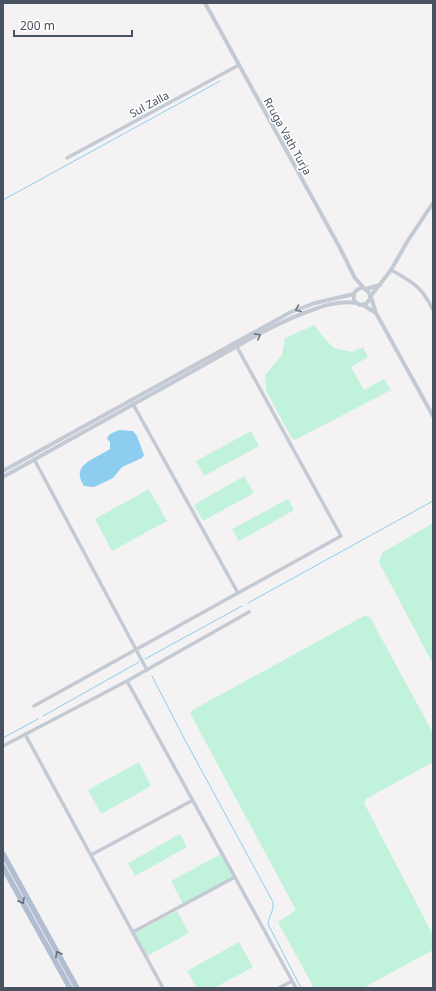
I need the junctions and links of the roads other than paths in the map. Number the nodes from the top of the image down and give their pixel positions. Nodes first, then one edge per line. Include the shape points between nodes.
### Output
1 (205, 3) edge
2 (239, 65) junction
3 (67, 158) dead end
4 (433, 203) edge
5 (392, 270) junction
6 (355, 278) junction
7 (381, 285) junction
8 (365, 289) junction
9 (354, 293) junction
10 (370, 298) junction
11 (356, 303) junction
12 (363, 305) junction
13 (433, 310) edge
14 (376, 314) junction
15 (237, 347) junction
16 (133, 404) junction
17 (433, 416) edge
18 (34, 459) junction
19 (3, 471) edge
20 (3, 476) edge
21 (238, 593) junction
22 (249, 612) dead end
23 (136, 650) junction
24 (147, 670) junction
25 (127, 681) junction
26 (34, 706) dead end
27 (25, 734) junction
28 (3, 746) edge
29 (193, 800) junction
30 (3, 854) edge
31 (91, 855) junction
32 (3, 867) edge
33 (235, 877) junction
34 (133, 932) junction
35 (292, 981) junction
36 (70, 988) edge
37 (77, 988) edge
38 (163, 988) edge
39 (279, 988) edge
40 (296, 988) edge

1 - 2 street, Rruga Vath Turja
2 - 3 street, Sul Zalla
2 - 6 street, Rruga Vath Turja
4 - 5 street
5 - 7 street
5 - 13 street via 419,287
6 - 8 street, Rruga Vath Turja
6 - 9 street, Rruga Vath Turja
7 - 8 street
7 - 10 street
8 - 9 street via 358,289
8 - 10 street, Rruga Vath Turja via 369,292
9 - 11 street, Rruga Vath Turja
9 -> 19 street via 291,312
10 - 12 street via 369,302
10 - 14 street, Rruga Vath Turja
11 - 12 street, Rruga Vath Turja
15 -> 11 street via 287,320 316,308 343,302
12 - 14 street, Rruga Vath Turja
14 - 17 street, Rruga Vath Turja
15 - 16 street
15 - 21 street via 341,536
16 - 18 street
16 - 21 street
18 - 20 street
18 - 23 street
21 - 23 street
22 - 24 street
23 - 24 street
23 - 26 street
24 - 25 street
25 - 27 street
25 - 29 street
27 - 28 street
27 - 31 street
29 - 31 street
29 - 33 street
37 -> 30 main road
31 - 34 street
32 -> 36 main road
33 - 34 street
33 - 35 street
34 - 38 street
35 - 39 street
35 - 40 street

